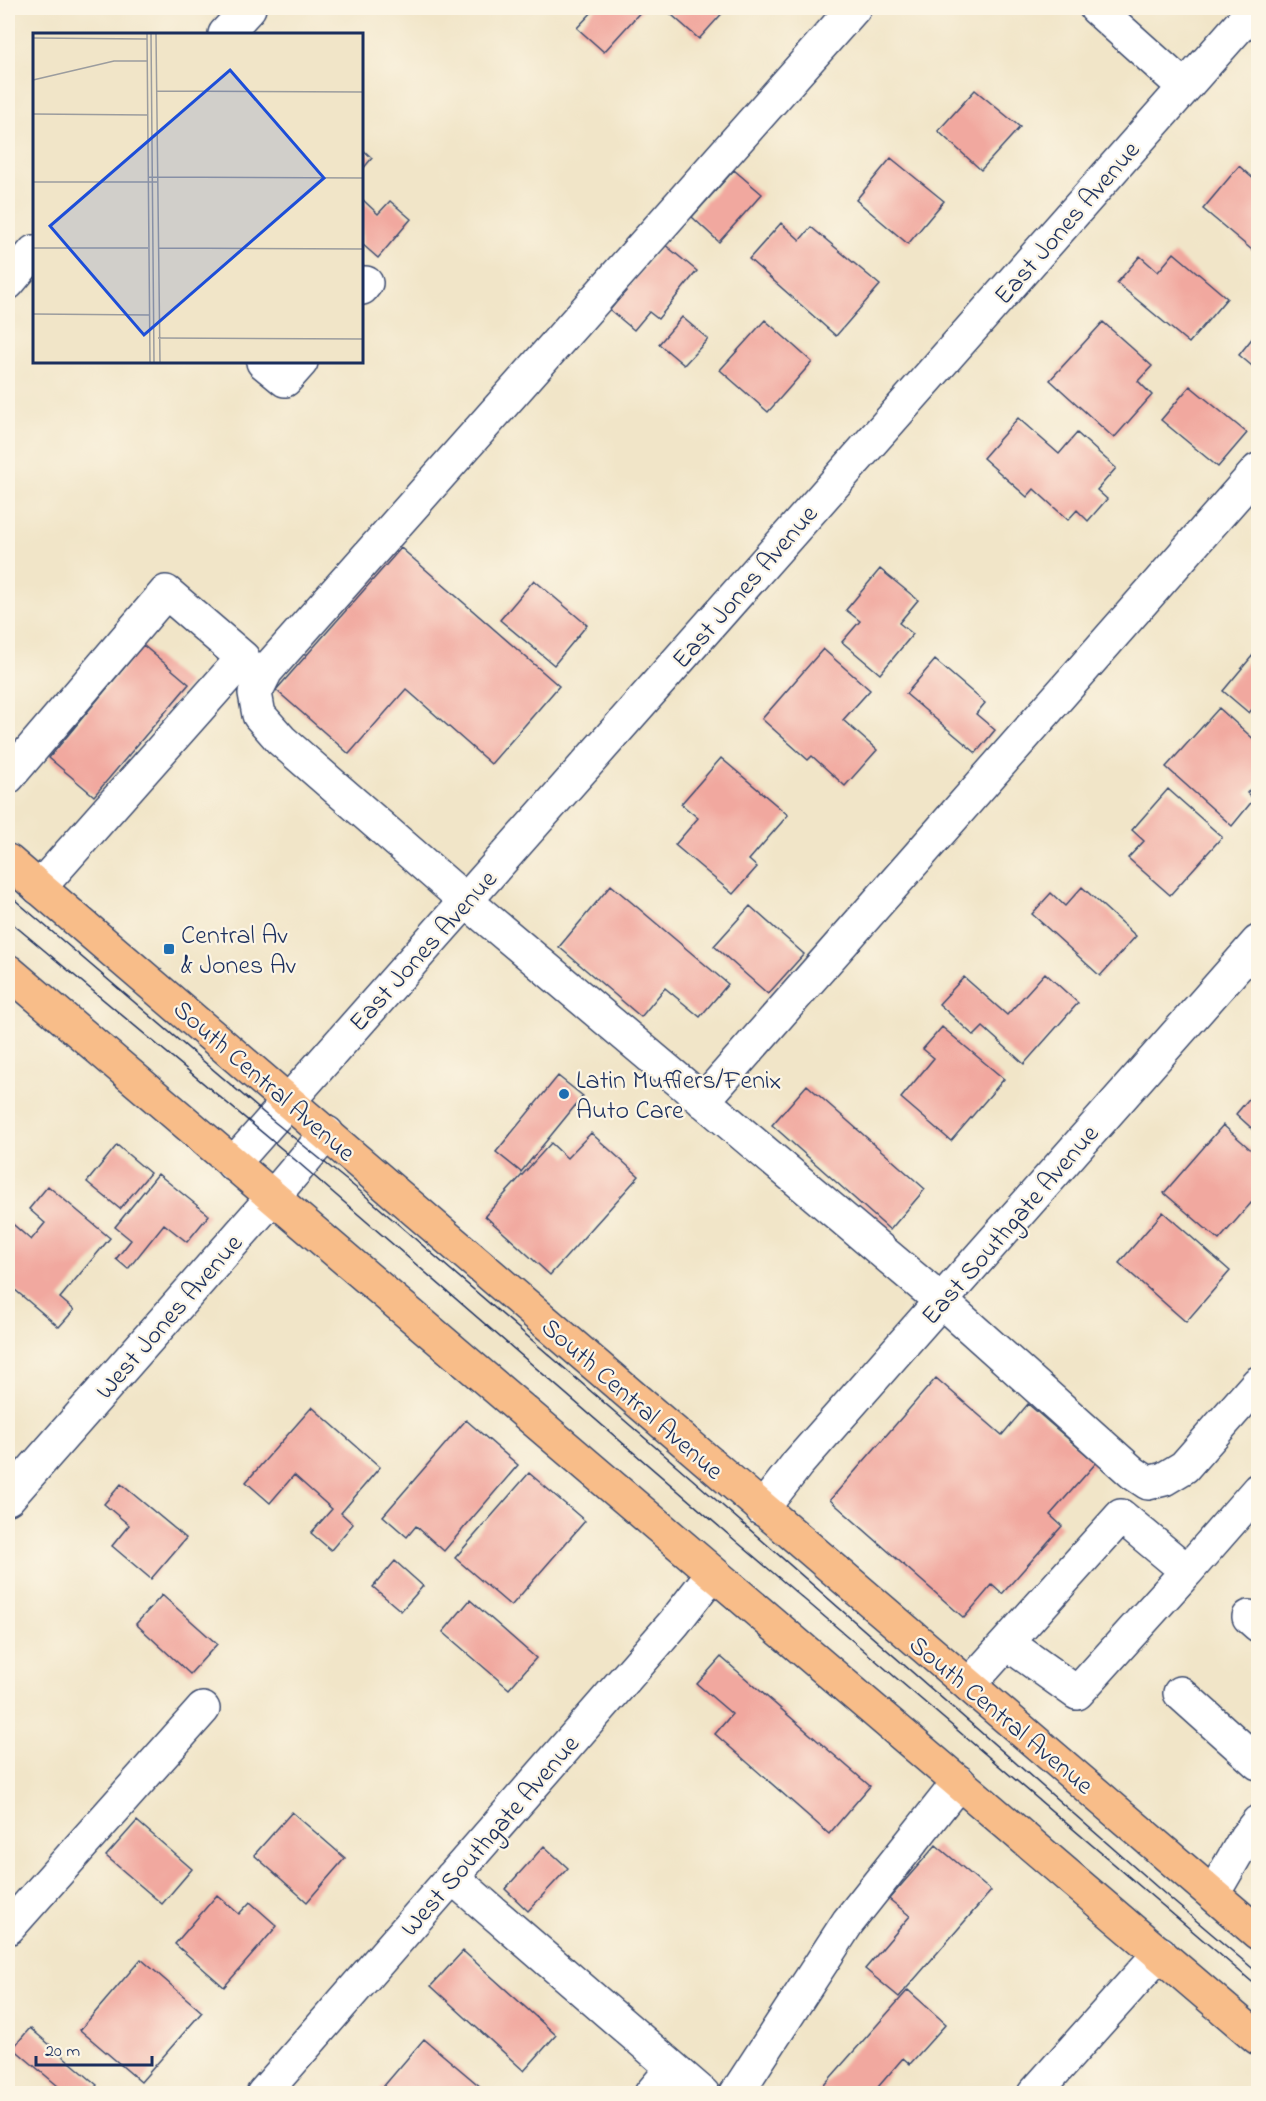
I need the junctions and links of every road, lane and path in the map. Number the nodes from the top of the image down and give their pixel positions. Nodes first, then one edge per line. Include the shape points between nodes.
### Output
1 (249, 8) edge
2 (854, 8) edge
3 (1096, 8) edge
4 (1255, 8) edge
5 (226, 33) edge
6 (1184, 87) junction
7 (33, 253) edge
8 (8, 283) edge
9 (264, 363) edge
10 (299, 363) edge
11 (1258, 470) edge
12 (8, 777) edge
13 (8, 861) edge
14 (39, 888) junction
15 (466, 901) junction
16 (1258, 942) edge
17 (8, 971) edge
18 (289, 1100) junction
19 (703, 1101) junction
20 (327, 1133) junction
21 (233, 1164) junction
22 (272, 1198) junction
23 (941, 1301) junction
24 (1258, 1383) edge
25 (1258, 1490) edge
26 (8, 1498) edge
27 (762, 1509) junction
28 (1187, 1571) junction
29 (712, 1574) junction
30 (1007, 1642) junction
31 (969, 1685) junction
32 (1180, 1693) dead end
33 (203, 1709) dead end
34 (1258, 1763) edge
35 (959, 1782) junction
36 (1258, 1822) edge
37 (452, 1878) junction
38 (1213, 1894) junction
39 (8, 1928) edge
40 (1258, 1933) edge
41 (1160, 1953) junction
42 (1258, 2038) edge
43 (673, 2068) junction
44 (263, 2094) edge
45 (651, 2094) edge
46 (703, 2094) edge
47 (736, 2094) edge
48 (1034, 2094) edge

1 - 5 street
2 - 15 street via 266,671 255,693 259,715 281,740
3 - 6 street
4 - 6 street, East Jones Avenue
6 - 15 street, East Jones Avenue
7 - 8 street
9 - 10 street via 285,380
11 - 19 street
12 - 14 street via 166,592 243,658
13 - 14 main road, South Central Avenue
14 - 18 main road, South Central Avenue
15 - 18 street, East Jones Avenue
15 - 19 street
16 - 23 street, East Southgate Avenue
17 - 21 main road
18 - 20 main road, South Central Avenue
18 - 21 street, East Jones Avenue
19 - 23 street
20 - 22 street, West Jones Avenue
20 - 27 main road, South Central Avenue
21 - 22 main road
22 - 26 street, West Jones Avenue
22 - 29 main road
23 - 24 street via 1148,1483 1184,1467
23 - 27 street, East Southgate Avenue
25 - 28 street
27 - 31 main road, South Central Avenue
28 - 30 street via 1077,1693
28 - 30 street via 1121,1516
29 - 35 main road
29 - 37 street, West Southgate Avenue
30 - 31 street
31 - 38 main road, South Central Avenue
32 - 34 street
33 - 39 street
35 - 41 main road
35 - 47 street via 848,1922
36 - 38 street
37 - 43 street
37 - 44 street, West Southgate Avenue
38 - 40 main road, South Central Avenue
41 - 42 main road
41 - 48 street
43 - 45 street
43 - 46 street

